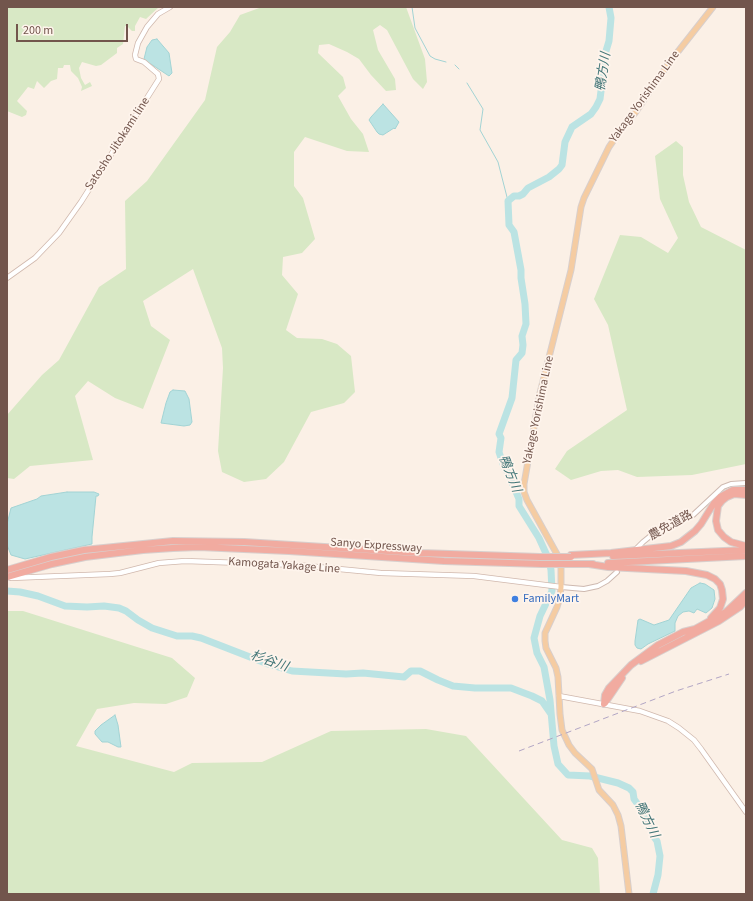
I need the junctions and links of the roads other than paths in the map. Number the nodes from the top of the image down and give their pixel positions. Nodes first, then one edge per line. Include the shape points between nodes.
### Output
1 (170, 7) edge
2 (713, 7) edge
3 (7, 278) edge
4 (746, 483) edge
5 (746, 490) edge
6 (746, 495) edge
7 (746, 546) edge
8 (637, 548) dead end
9 (112, 550) junction
10 (746, 550) edge
11 (746, 556) edge
12 (420, 557) junction
13 (445, 558) junction
14 (572, 559) junction
15 (589, 564) junction
16 (7, 570) edge
17 (617, 572) dead end
18 (7, 578) edge
19 (559, 586) junction
20 (746, 593) edge
21 (746, 600) edge
22 (746, 606) edge
23 (729, 615) junction
24 (704, 624) junction
25 (559, 696) junction
26 (604, 704) junction
27 (746, 812) edge
28 (629, 894) edge

1 - 3 main road, Satosho Jitokami line via 158,14 147,27 135,55 136,59 144,62 158,74 159,79 59,233 35,258
2 - 19 main road, Yakage Yorishima Line via 609,147 581,207 572,263 540,392 524,484 527,500 558,556 561,566
4 - 8 street, 農免道路 via 730,484 723,488 694,515 659,530
5 - 14 highway via 732,490 720,497 695,531 681,542 670,546
6 - 7 highway via 734,494 722,501 718,506 716,521 718,530 724,537
9 - 12 highway, Sanyo Expressway via 199,548
9 - 12 highway, Sanyo Expressway via 199,540 338,547
9 - 16 highway, Sanyo Expressway via 84,550
9 - 18 highway, Sanyo Expressway
10 - 14 highway, Sanyo Expressway
11 - 15 highway, Sanyo Expressway
12 - 13 highway, Sanyo Expressway
13 - 14 highway, Sanyo Expressway, bridge
13 - 14 highway, Sanyo Expressway, bridge via 542,564
14 - 15 highway, Sanyo Expressway
15 - 24 highway via 686,571 711,577 720,584 723,599 715,615
17 - 19 street via 598,586 584,589
18 - 19 main road, Kamogata Yakage Line via 120,573 159,563 185,561 283,564 381,573 474,576
19 - 25 main road, Yakage Yorishima Line via 557,607 545,633 546,648 556,668
20 - 24 highway via 726,612
21 - 23 highway
22 - 23 highway
23 - 26 highway via 640,662 618,684
24 - 26 highway via 658,645 630,665 609,688
25 - 26 main road
25 - 28 main road, Yakage Yorishima Line via 565,737 575,753 589,765 600,792 606,796 618,815
26 - 27 main road via 640,711 668,721 679,728 694,740

